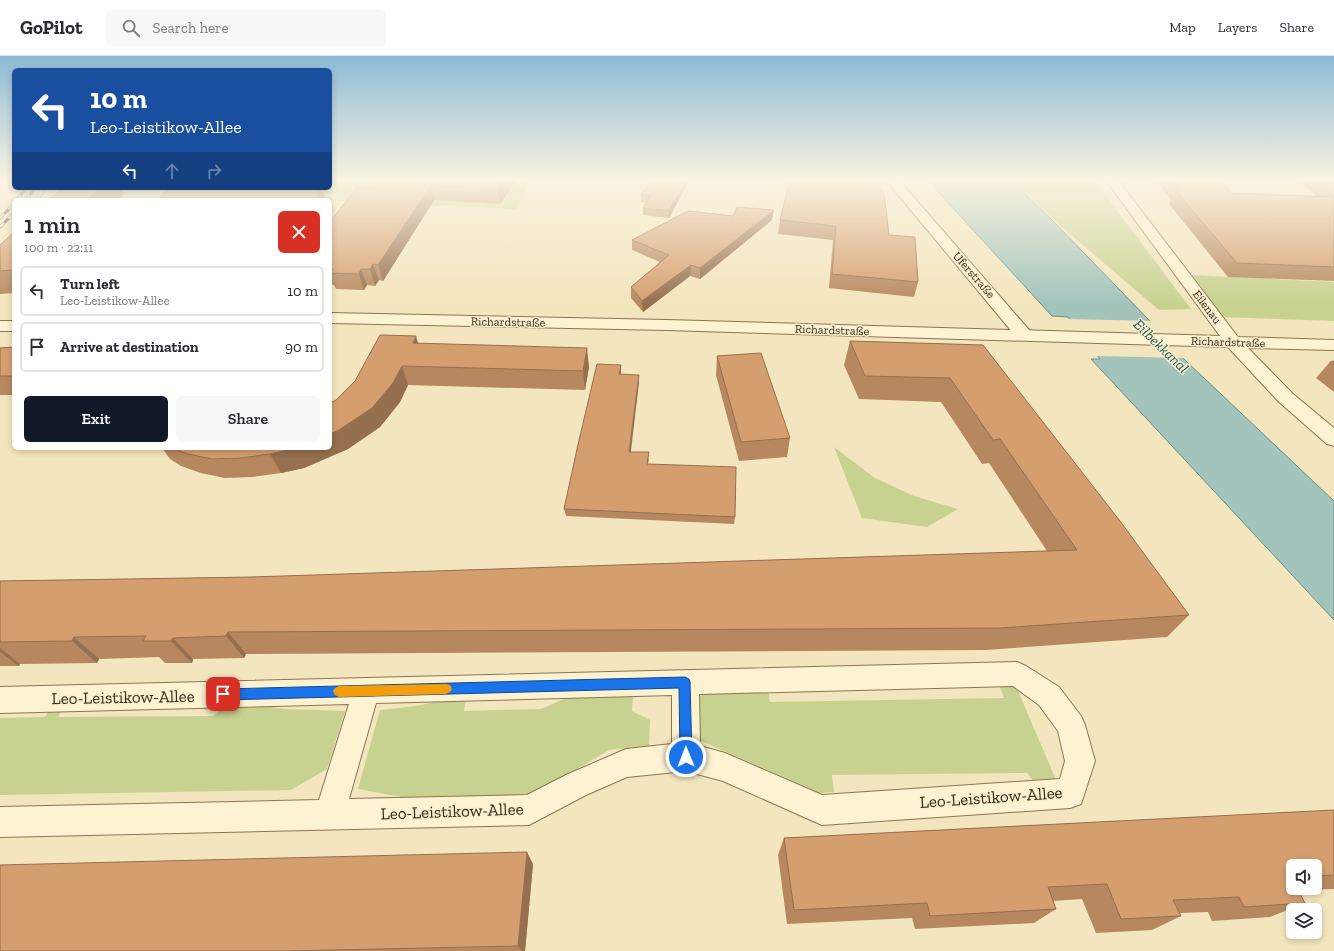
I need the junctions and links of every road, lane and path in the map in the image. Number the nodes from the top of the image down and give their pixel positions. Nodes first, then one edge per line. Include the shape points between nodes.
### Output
1 (927, 221) edge
2 (1142, 221) edge
3 (332, 318) edge
4 (0, 326) edge
5 (12, 326) edge
6 (1024, 335) junction
7 (1233, 342) junction
8 (1334, 344) edge
9 (1334, 439) edge
10 (685, 682) junction
11 (366, 691) junction
12 (0, 700) edge
13 (686, 757) junction
14 (329, 815) junction
15 (0, 822) edge

1 - 6 street, Uferstraße
2 - 7 street, Eilenau
3 - 6 street, Richardstraße
4 - 5 street
6 - 7 street, Richardstraße
7 - 8 street, Richardstraße
7 - 9 street, Eilenau via 1270,382
10 - 11 street, Leo-Leistikow-Allee
10 - 13 street
10 - 13 street, Leo-Leistikow-Allee via 1017,674 1049,696 1071,725 1080,761 1070,793 822,810 725,767
11 - 12 street, Leo-Leistikow-Allee
11 - 14 street
13 - 14 street, Leo-Leistikow-Allee via 626,764 576,785 529,810
14 - 15 street, Leo-Leistikow-Allee

